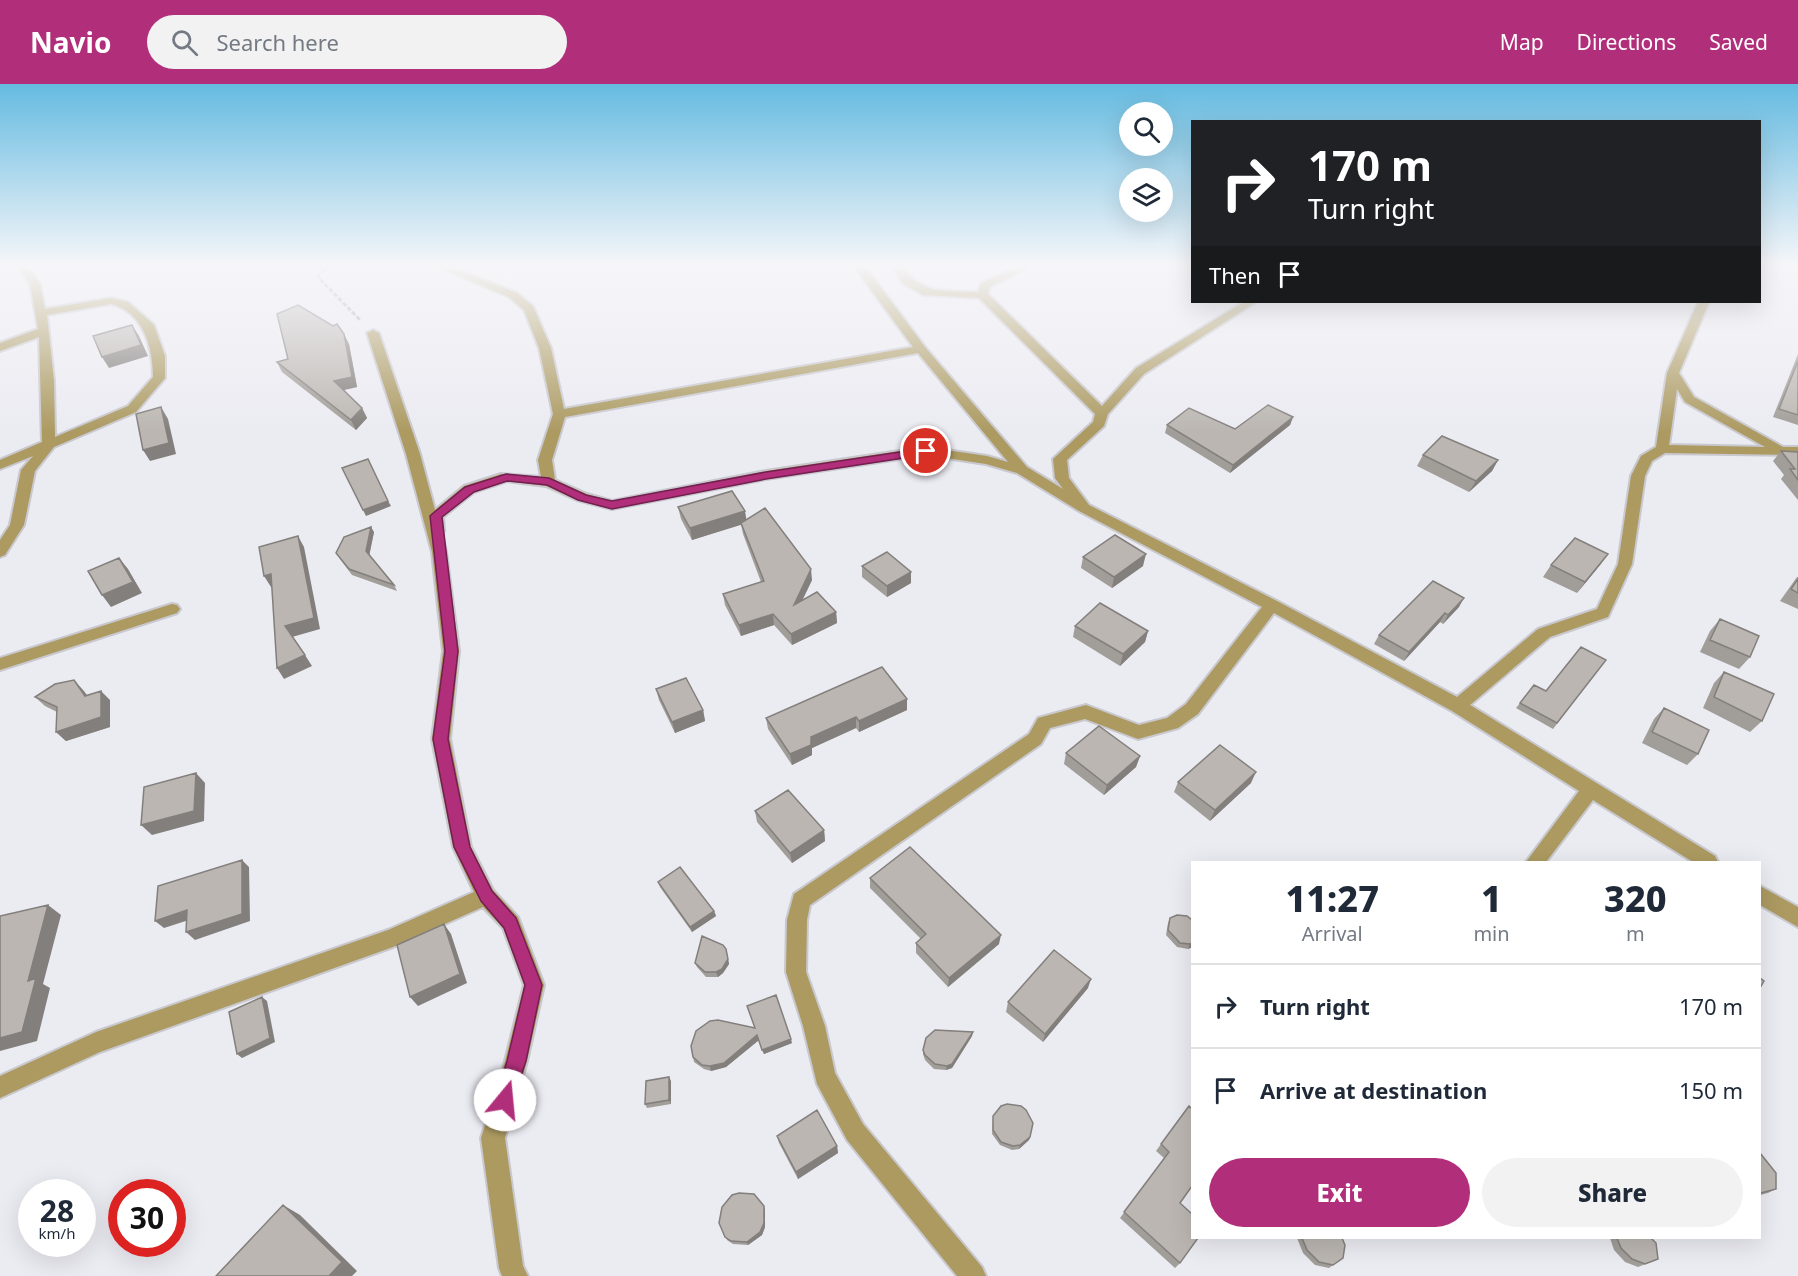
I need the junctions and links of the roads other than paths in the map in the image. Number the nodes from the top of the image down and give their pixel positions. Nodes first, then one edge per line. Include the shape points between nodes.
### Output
1 (42, 321) edge
2 (142, 321) edge
3 (534, 321) edge
4 (900, 321) edge
5 (1008, 321) edge
6 (1221, 321) edge
7 (1696, 321) edge
8 (44, 331) junction
9 (373, 333) road end
10 (0, 347) edge
11 (921, 349) junction
12 (1673, 373) junction
13 (1102, 413) junction
14 (559, 414) junction
15 (49, 445) junction
16 (1662, 449) junction
17 (1782, 450) junction
18 (1798, 451) edge
19 (0, 465) edge
20 (1022, 470) junction
21 (549, 482) junction
22 (1084, 508) junction
23 (0, 552) edge
24 (439, 552) junction
25 (1272, 604) junction
26 (172, 609) dead end
27 (0, 664) edge
28 (1458, 706) junction
29 (1591, 789) junction
30 (1536, 861) edge
31 (1706, 861) edge
32 (486, 896) junction
33 (1761, 896) edge
34 (1798, 918) edge
35 (0, 1087) edge
36 (515, 1276) edge
37 (973, 1276) edge

1 - 8 street
2 - 15 street via 159,356 159,378 132,410
3 - 14 street via 545,348
4 - 11 street
5 - 13 street
6 - 13 street via 1140,371
7 - 12 street
8 - 10 street
8 - 15 street
9 - 24 street via 413,454
11 - 14 street
11 - 20 street
12 - 16 street
12 - 17 street via 1689,399
13 - 22 street via 1099,423 1060,459 1062,478
14 - 21 street via 545,460
15 - 19 street
15 - 23 street via 28,470 17,525
16 - 17 street
16 - 28 street via 1646,459 1638,476 1624,564 1603,613 1544,633
17 - 18 street
20 - 21 street via 987,460 926,451 766,475 612,505
20 - 22 street
21 - 24 street via 506,477 470,489 436,516
22 - 25 street
24 - 32 street via 451,651 441,739 462,847
25 - 28 street
25 - 37 street via 1192,710 1172,723 1138,732 1086,712 1044,723 1035,739 801,900 796,972 825,1076 855,1132
26 - 27 street
28 - 29 street
29 - 30 street
29 - 31 street
32 - 35 street via 393,938 96,1043
32 - 36 street via 511,923 534,985 493,1138
33 - 34 street

